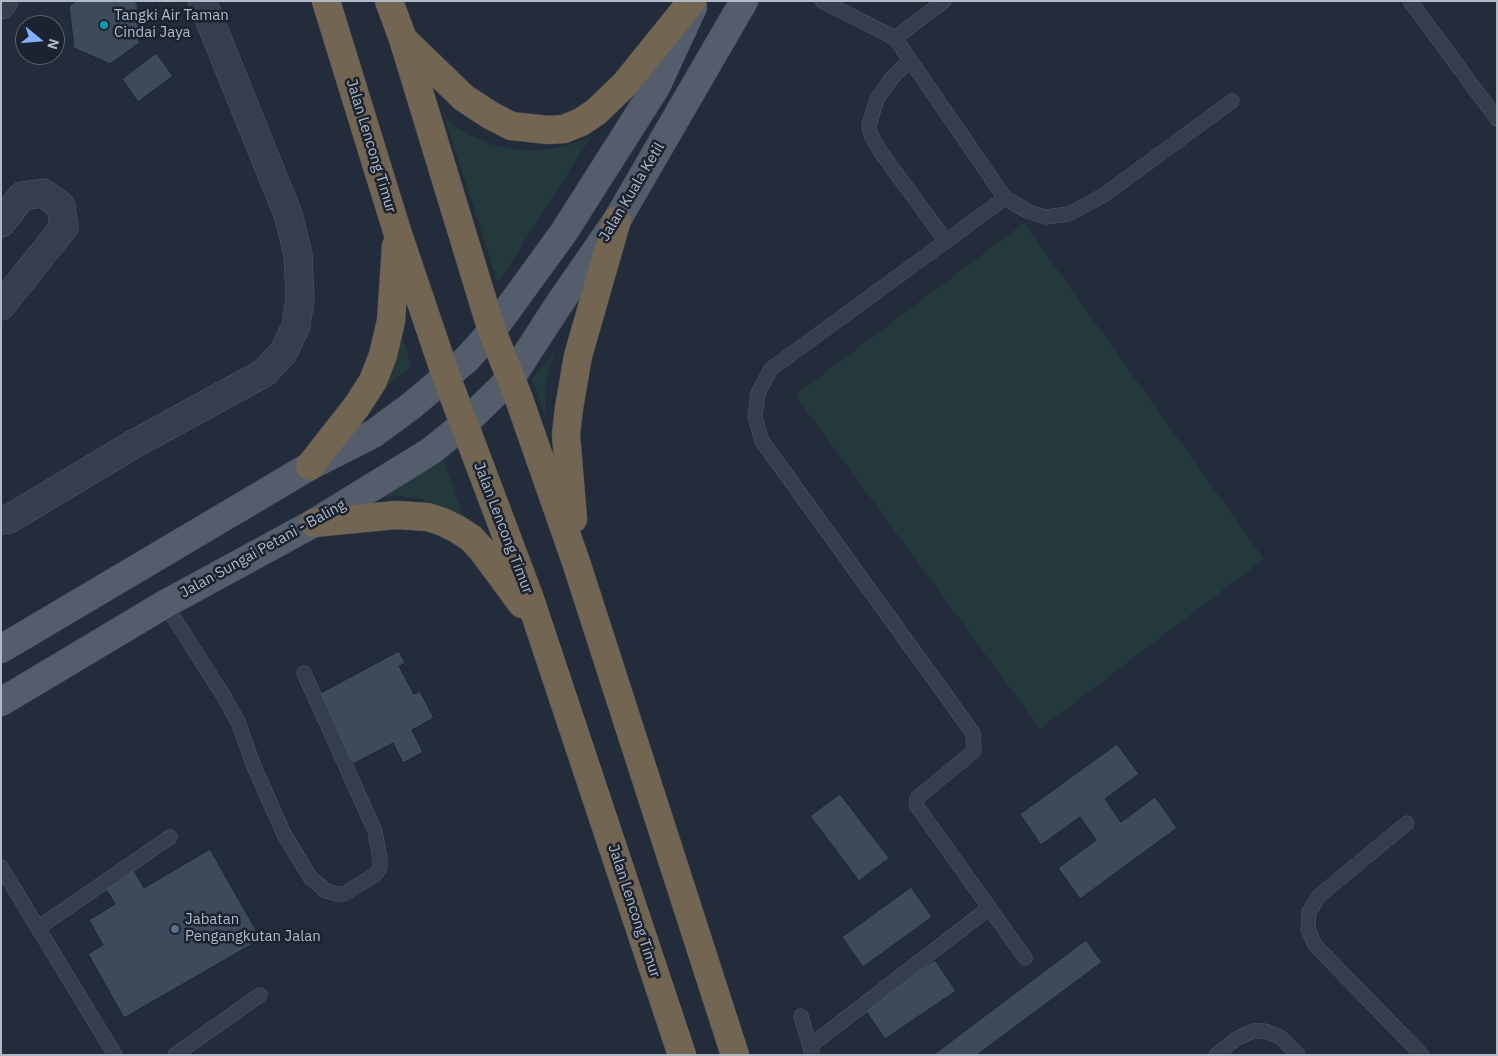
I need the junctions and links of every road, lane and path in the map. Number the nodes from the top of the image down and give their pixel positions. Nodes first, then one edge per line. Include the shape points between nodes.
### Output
1 (4, 1) edge
2 (202, 1) edge
3 (326, 1) edge
4 (389, 1) edge
5 (694, 1) edge
6 (744, 1) edge
7 (822, 1) edge
8 (944, 1) edge
9 (1410, 1) edge
10 (1, 5) edge
11 (895, 38) junction
12 (403, 39) junction
13 (910, 60) junction
14 (1232, 101) dead end
15 (1497, 119) edge
16 (1006, 198) junction
17 (617, 220) junction
18 (1, 223) edge
19 (397, 230) junction
20 (946, 241) junction
21 (1, 306) edge
22 (492, 331) junction
23 (446, 376) junction
24 (511, 378) junction
25 (464, 424) junction
26 (310, 466) junction
27 (1, 520) edge
28 (314, 523) junction
29 (576, 562) junction
30 (165, 604) junction
31 (539, 627) junction
32 (1, 649) edge
33 (304, 673) dead end
34 (1, 702) edge
35 (1406, 824) dead end
36 (170, 837) dead end
37 (1, 867) edge
38 (989, 908) junction
39 (38, 928) junction
40 (1025, 958) dead end
41 (260, 995) dead end
42 (801, 1016) dead end
43 (811, 1050) edge
44 (115, 1055) edge
45 (175, 1055) edge
46 (682, 1055) edge
47 (735, 1055) edge
48 (1216, 1055) edge
49 (1298, 1055) edge
50 (1422, 1055) edge

1 - 10 street
2 - 27 street via 289,217 298,255 300,298 296,326 283,353 264,373 134,444 8,519
3 - 19 highway, Jalan Lencong Timur
4 - 12 highway
5 - 12 highway via 625,84 596,112 564,129 511,126 490,115 464,98
5 - 22 main road via 656,87 642,110 564,232
6 - 17 main road, Jalan Kuala Ketil
7 - 11 lane
8 - 11 lane
9 - 15 lane
11 - 13 lane
12 - 22 highway
13 - 16 lane
13 - 20 lane via 891,79 877,100 869,124 871,135
14 - 16 lane via 1104,195 1069,214 1045,217
16 - 20 lane
17 - 24 main road, Jalan Kuala Ketil
17 - 29 highway via 578,356 568,408 566,434
18 - 21 street via 22,196 43,193 61,206 64,227
19 - 23 highway, Jalan Lencong Timur
19 - 26 highway via 391,321 383,355 373,381 357,406
20 - 38 lane via 770,369 758,393 755,417 762,441 973,733 974,751 917,798 916,805
22 - 23 main road via 467,359
22 - 24 highway
23 - 25 highway, Jalan Lencong Timur
23 - 26 main road via 373,434
24 - 25 main road, Jalan Sungai Petani - Baling
24 - 29 highway
25 - 28 main road, Jalan Sungai Petani - Baling via 431,451
25 - 31 highway, Jalan Lencong Timur
26 - 32 main road
28 - 30 main road, Jalan Sungai Petani - Baling
28 - 31 highway via 396,515 428,517 443,522 482,550
29 - 47 highway
30 - 33 lane via 238,722 284,834 310,877 326,891 344,894 376,874 380,867 375,831
30 - 34 main road, Jalan Sungai Petani - Baling
31 - 46 highway, Jalan Lencong Timur
35 - 50 lane via 1319,896 1309,912 1308,929 1316,945
36 - 39 lane
37 - 39 lane
38 - 40 lane
38 - 43 lane
39 - 44 lane
41 - 45 lane
42 - 43 lane
48 - 49 lane via 1253,1031 1265,1031 1280,1037

